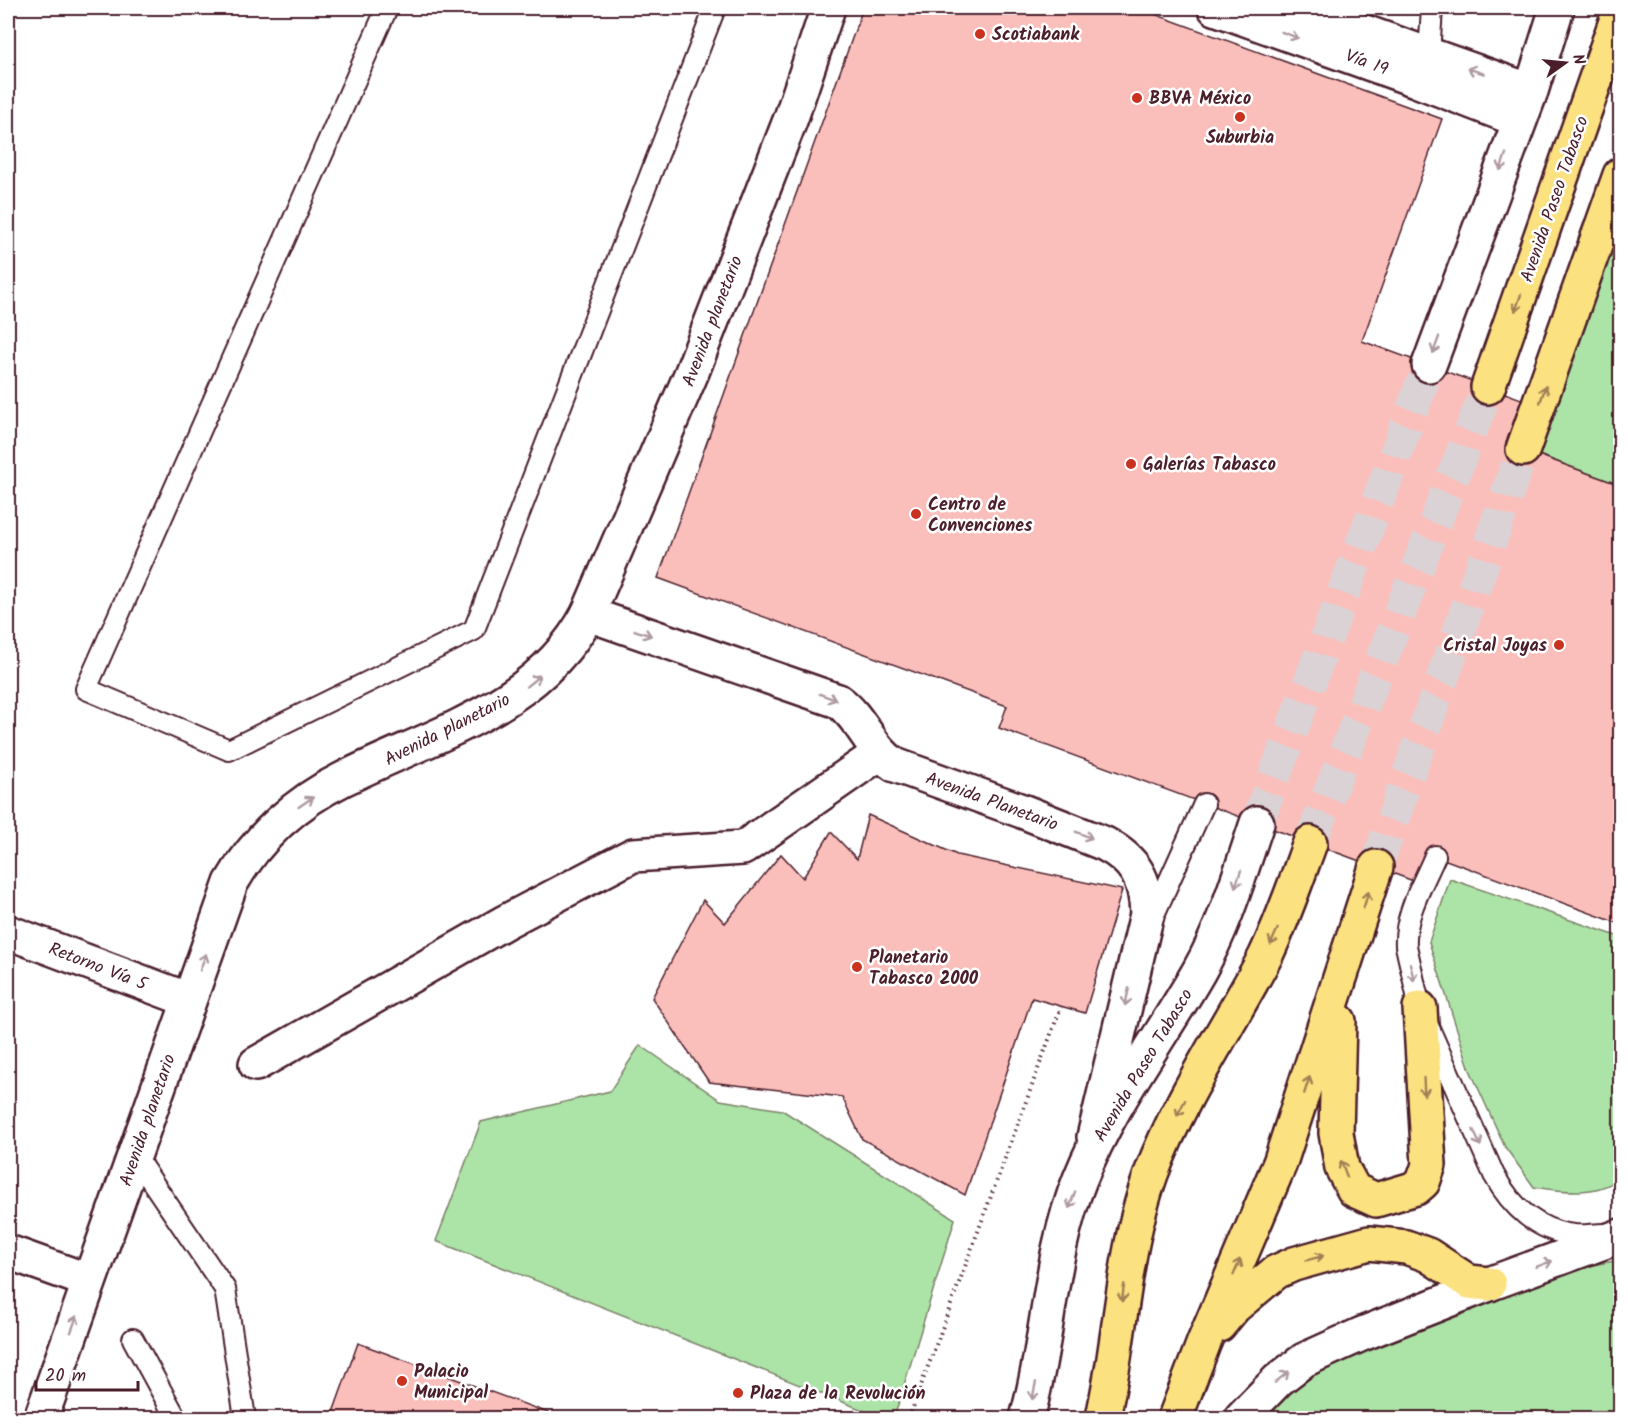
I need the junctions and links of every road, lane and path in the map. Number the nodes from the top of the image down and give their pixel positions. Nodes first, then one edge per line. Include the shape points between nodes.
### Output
1 (387, 8) edge
2 (715, 8) edge
3 (828, 8) edge
4 (1215, 8) edge
5 (1297, 8) edge
6 (1432, 8) edge
7 (1557, 8) edge
8 (1620, 10) edge
9 (1429, 55) junction
10 (1531, 91) junction
11 (1519, 120) junction
12 (1620, 175) edge
13 (1613, 210) edge
14 (1429, 365) tunnel mouth
15 (1488, 387) tunnel mouth
16 (1523, 449) tunnel mouth
17 (588, 614) junction
18 (880, 753) junction
19 (1204, 804) dead end
20 (1257, 823) tunnel mouth
21 (1310, 843) tunnel mouth
22 (1435, 856) dead end
23 (1376, 867) tunnel mouth
24 (8, 932) edge
25 (1137, 953) junction
26 (1340, 984) junction
27 (189, 1000) junction
28 (1061, 1007) dead end
29 (1420, 1008) junction
30 (256, 1064) dead end
31 (134, 1155) junction
32 (1090, 1155) junction
33 (1620, 1235) edge
34 (8, 1252) edge
35 (89, 1281) junction
36 (1489, 1284) junction
37 (134, 1339) dead end
38 (1204, 1342) junction
39 (41, 1419) edge
40 (176, 1419) edge
41 (245, 1419) edge
42 (909, 1419) edge
43 (1027, 1419) edge
44 (1103, 1419) edge
45 (1175, 1419) edge
46 (1241, 1419) edge

1 - 2 lane via 87,689 230,750 474,630
3 - 17 street, Avenida planetario via 791,117 692,372
4 -> 11 street, Vía 19
5 - 9 street, Vía 19
6 - 9 lane
7 - 10 street
8 -> 15 main road, Avenida Paseo Tabasco
10 -> 9 street, Vía 19
10 - 11 street
11 -> 14 street
12 - 13 main road
16 -> 13 main road
17 -> 18 street, Avenida Planetario via 838,701 857,718
27 -> 17 street, Avenida planetario via 231,884 251,852 281,821 342,779 414,748 509,699 565,650
18 -> 25 street, Avenida Planetario via 905,770 1022,811 1114,849 1135,867 1144,888 1147,914
18 - 30 street via 743,848 633,855 505,922
19 - 25 lane
20 -> 32 street, Avenida Paseo Tabasco via 1216,939 1116,1103
21 -> 44 main road via 1265,956 1209,1054 1151,1174 1138,1212
22 -> 29 lane via 1406,937
26 -> 23 main road
24 - 27 street, Retorno Vía 5
25 -> 32 street, Avenida Planetario
29 -> 26 main road via 1429,1165 1423,1182 1416,1188 1376,1200 1354,1190 1342,1168 1336,1133
38 -> 26 main road via 1281,1163
27 - 31 street, Avenida planetario
28 - 42 path
29 -> 33 lane via 1494,1175 1515,1206 1540,1224 1574,1235
31 - 35 street, Avenida planetario
31 - 41 lane via 225,1289
32 -> 43 street, Avenida Paseo Tabasco via 1068,1212
36 -> 33 street
34 - 35 street
39 -> 35 street, Avenida planetario
38 -> 36 main road via 1234,1307 1276,1272 1369,1244 1406,1247 1428,1255 1469,1282
46 -> 36 street via 1304,1360
37 - 40 lane
38 - 45 main road

